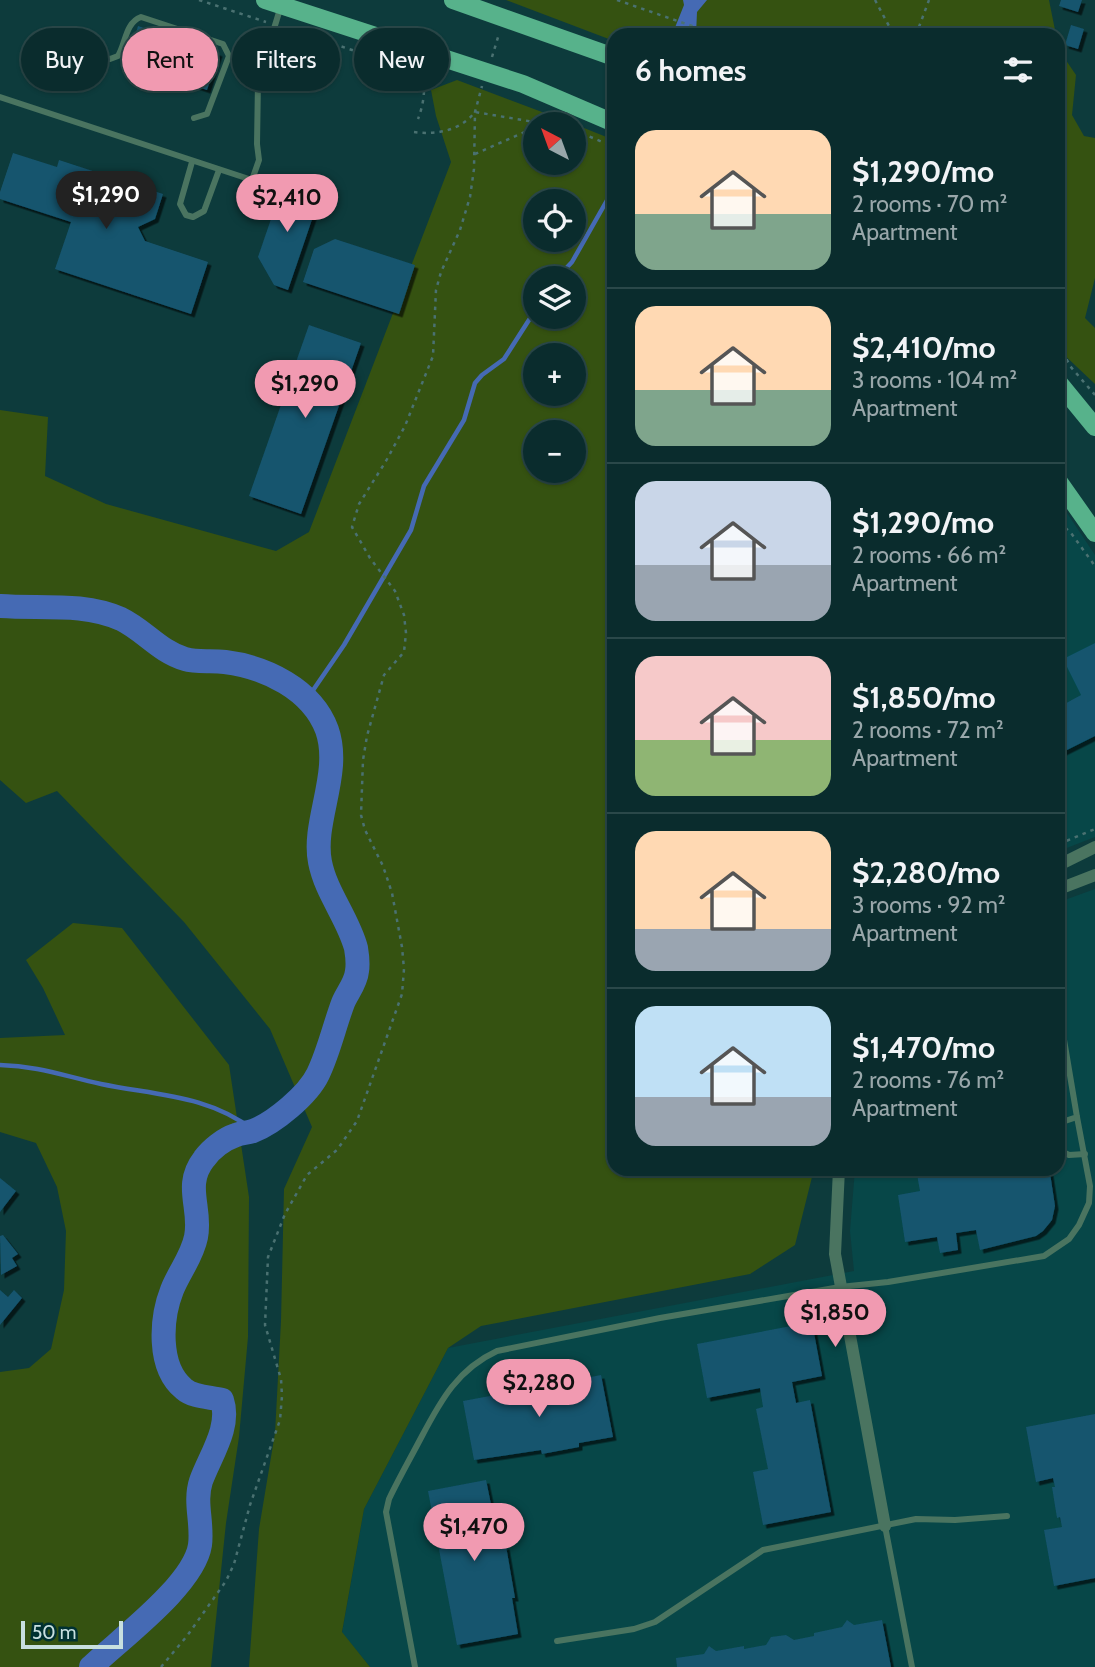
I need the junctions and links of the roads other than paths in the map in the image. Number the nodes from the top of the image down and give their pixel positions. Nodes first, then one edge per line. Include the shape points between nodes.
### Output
1 (453, 0) edge
2 (276, 2) edge
3 (607, 55) edge
4 (108, 59) edge
5 (0, 97) edge
6 (194, 118) dead end
7 (607, 120) edge
8 (192, 162) junction
9 (219, 170) junction
10 (1065, 390) edge
11 (1095, 427) edge
12 (1065, 490) edge
13 (1095, 533) edge
14 (1095, 847) edge
15 (1065, 862) edge
16 (1095, 875) edge
17 (1065, 887) edge
18 (1065, 1046) edge
19 (1077, 1117) junction
20 (1065, 1121) edge
21 (1065, 1153) edge
22 (1085, 1154) junction
23 (838, 1176) edge
24 (840, 1287) junction
25 (1007, 1516) dead end
26 (885, 1526) junction
27 (557, 1642) dead end
28 (415, 1667) edge
29 (912, 1667) edge

1 - 3 main road
2 - 7 main road via 523,84
2 - 9 lane via 258,81 259,160 252,180
4 - 6 lane via 118,56 129,26 141,17 223,44 229,56 215,95 206,114
5 - 8 lane
8 - 9 lane
8 - 9 lane via 180,204 186,215 204,211
10 - 11 main road
12 - 13 main road
14 - 15 street
16 - 17 street
18 - 19 lane
19 - 20 lane
19 - 22 lane
21 - 22 lane
22 - 24 lane via 1090,1186 1086,1213 1069,1238 1044,1256
23 - 24 street via 834,1232
24 - 26 street
24 - 28 lane via 497,1351 467,1369 444,1395 386,1512
25 - 26 lane via 925,1518
26 - 27 lane via 763,1550 655,1622
26 - 29 lane

